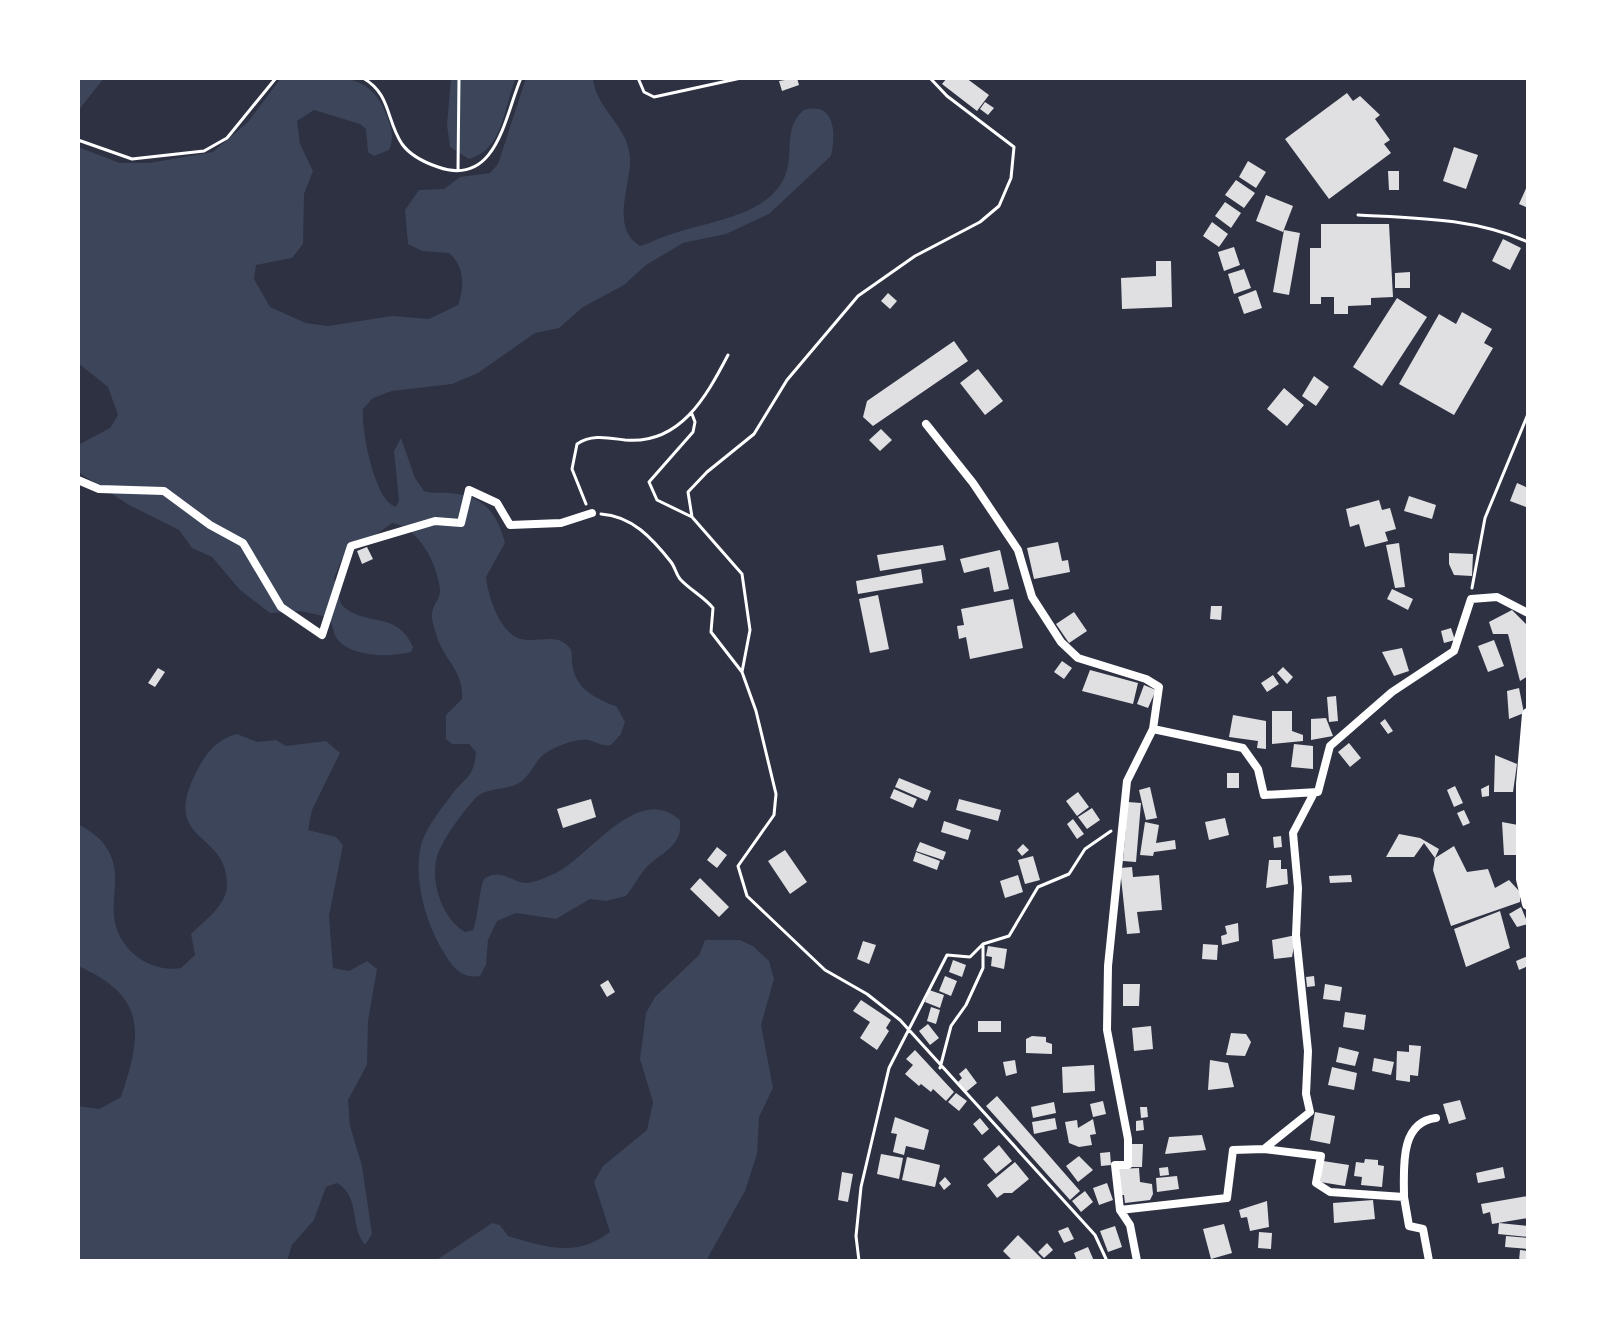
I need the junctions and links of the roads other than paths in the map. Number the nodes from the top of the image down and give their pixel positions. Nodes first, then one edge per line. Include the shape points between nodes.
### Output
1 (926, 424) dead end
2 (78, 480) edge
3 (592, 513) road end
4 (1528, 613) edge
5 (1528, 714) edge
6 (1153, 729) junction
7 (1314, 793) junction
8 (1528, 904) edge
9 (1436, 1118) dead end
10 (1264, 1149) junction
11 (1404, 1197) junction
12 (1120, 1210) junction
13 (1137, 1261) edge
14 (1429, 1261) edge

1 - 6 street via 1018,550 1032,597 1061,642 1078,658 1159,687
2 - 3 street via 99,489 164,491 243,543 281,607 322,635 351,546 435,521 461,523 469,490 497,503 510,525 561,523
4 - 7 street via 1497,597 1471,599 1454,651 1392,692 1330,746
5 - 8 main road via 1522,879
6 - 7 street via 1243,748 1258,769 1264,795
6 - 12 street via 1127,781 1107,1004 1109,1044 1128,1139 1128,1165 1115,1165
7 - 10 street via 1293,833 1310,1112
9 - 11 street via 1411,1131
10 - 11 street via 1321,1156 1316,1183 1330,1192
10 - 12 street via 1233,1150 1227,1198
11 - 14 street via 1409,1226 1423,1229
12 - 13 street via 1130,1225

